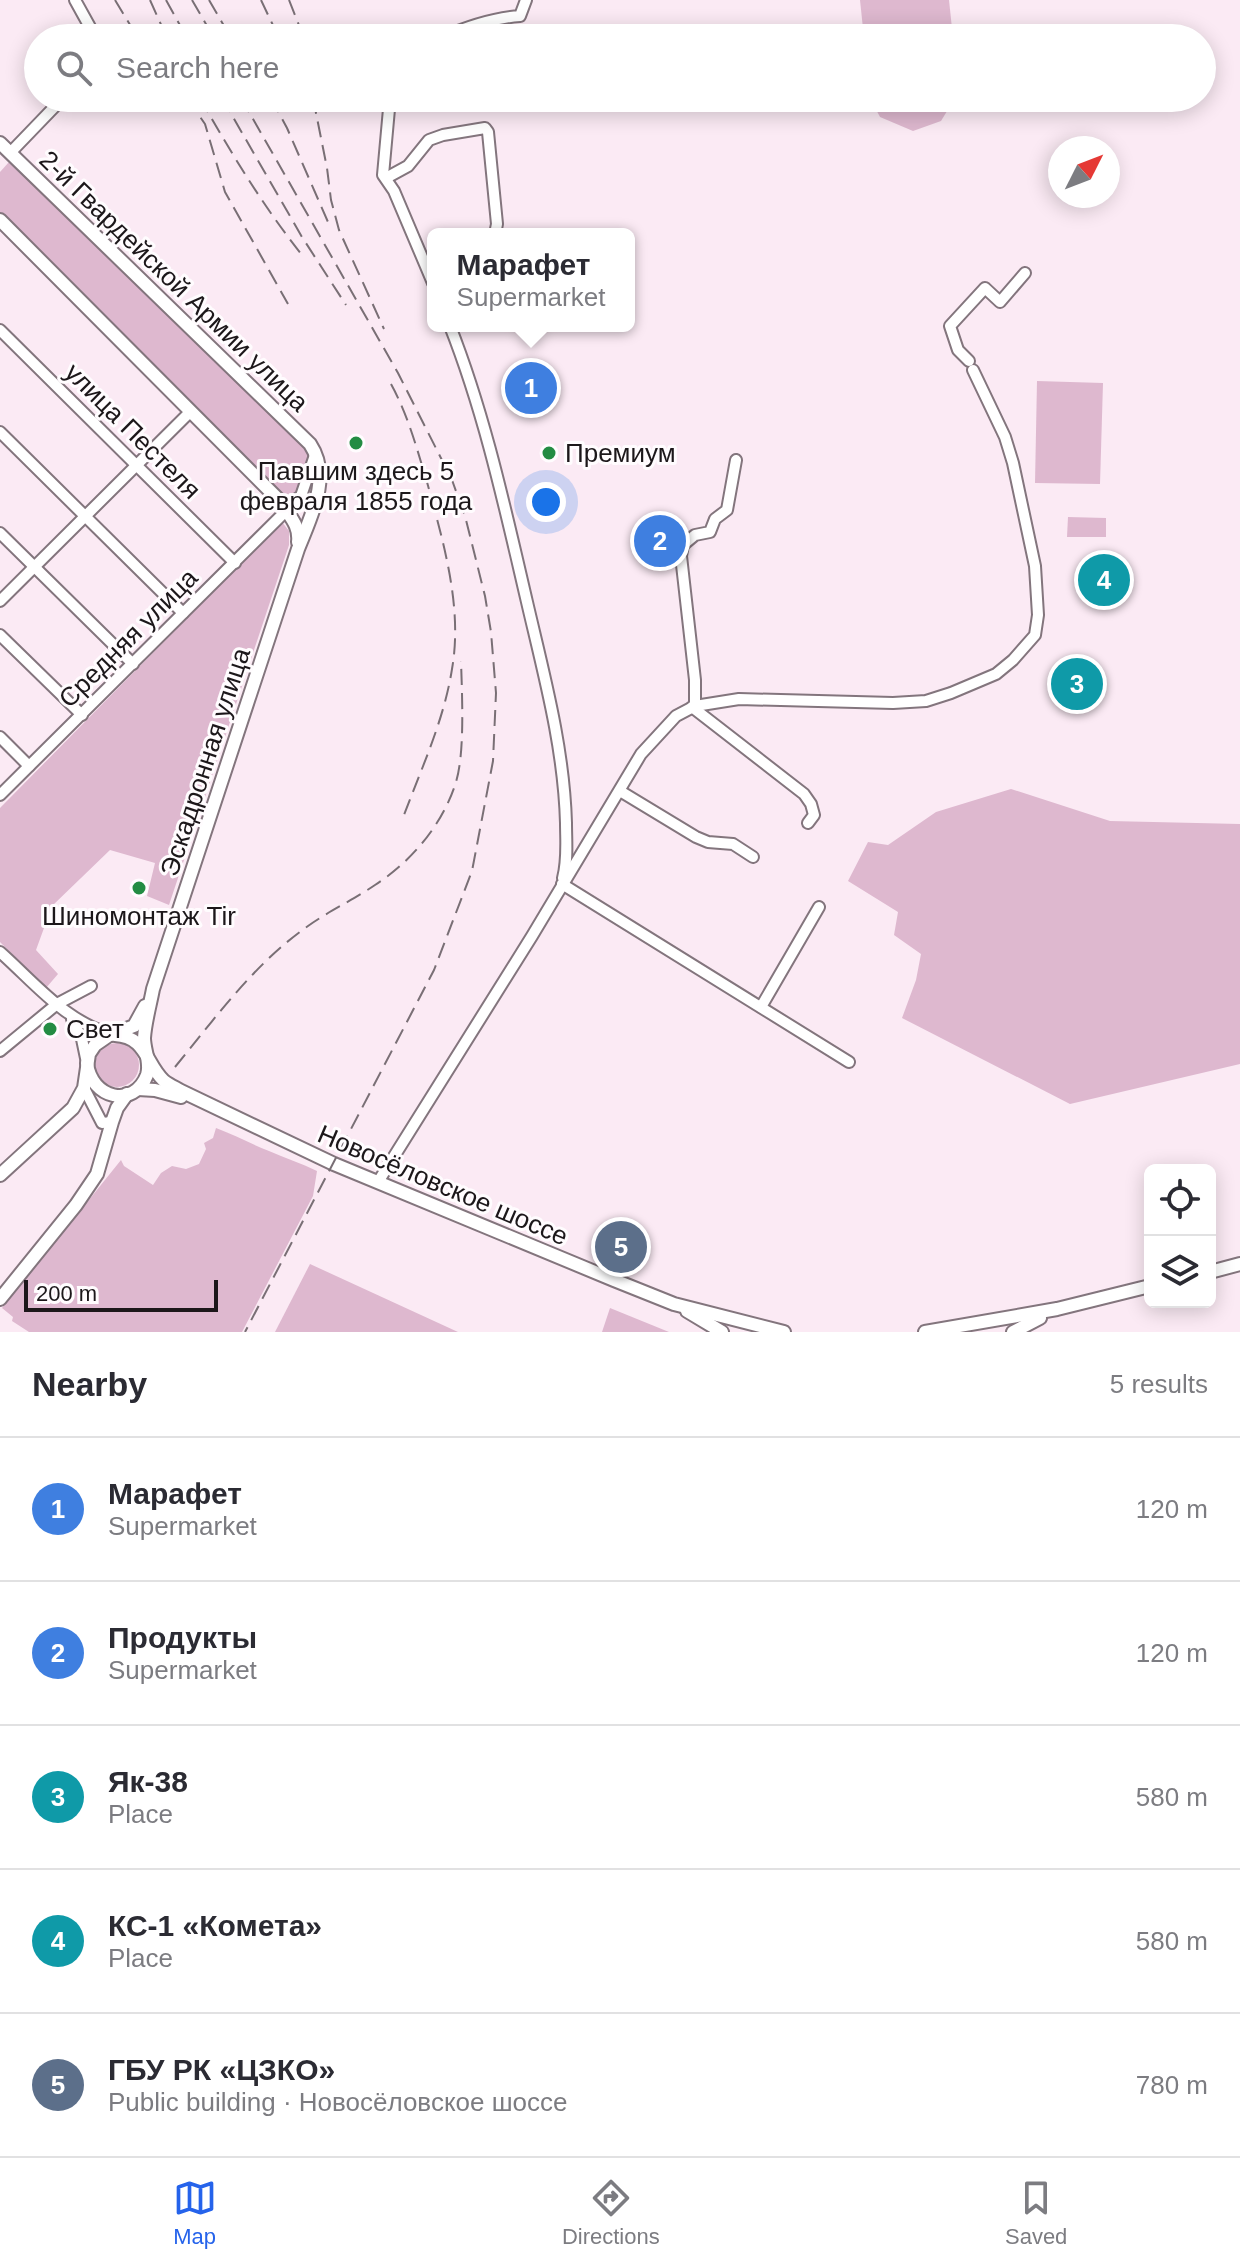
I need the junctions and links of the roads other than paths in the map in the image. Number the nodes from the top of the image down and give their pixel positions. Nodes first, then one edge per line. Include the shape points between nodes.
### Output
1 (75, 0) edge
2 (526, 0) edge
3 (88, 24) edge
4 (482, 24) edge
5 (50, 112) edge
6 (389, 112) edge
7 (0, 143) edge
8 (10, 153) junction
9 (386, 178) junction
10 (0, 220) edge
11 (496, 228) edge
12 (427, 269) edge
13 (1025, 273) dead end
14 (0, 330) edge
15 (452, 332) edge
16 (190, 412) junction
17 (0, 432) edge
18 (316, 452) junction
19 (736, 460) dead end
20 (136, 466) junction
21 (289, 505) junction
22 (85, 516) junction
23 (311, 516) junction
24 (0, 533) edge
25 (298, 549) junction
26 (235, 563) junction
27 (34, 567) junction
28 (0, 601) edge
29 (183, 613) junction
30 (0, 635) edge
31 (133, 664) junction
32 (694, 706) junction
33 (82, 715) junction
34 (0, 737) edge
35 (29, 766) junction
36 (620, 791) junction
37 (0, 795) edge
38 (808, 823) dead end
39 (566, 834) junction
40 (591, 838) junction
41 (753, 857) dead end
42 (562, 884) junction
43 (819, 907) dead end
44 (0, 952) edge
45 (91, 986) dead end
46 (153, 989) junction
47 (57, 1004) junction
48 (761, 1007) junction
49 (71, 1017) junction
50 (115, 1035) junction
51 (0, 1051) edge
52 (148, 1059) junction
53 (849, 1062) dead end
54 (87, 1063) junction
55 (84, 1088) junction
56 (132, 1092) junction
57 (198, 1101) junction
58 (112, 1122) junction
59 (0, 1175) edge
60 (378, 1182) junction
61 (1240, 1264) edge
62 (1216, 1270) edge
63 (1144, 1287) edge
64 (0, 1299) edge
65 (674, 1304) junction
66 (1057, 1309) junction
67 (722, 1332) edge
68 (784, 1332) edge
69 (925, 1332) edge
70 (1013, 1332) edge

1 - 3 street
2 - 4 street via 520,16
5 - 8 street
6 - 9 street
7 - 8 main road, 2-й Гвардейской Армии улица
8 - 18 main road, 2-й Гвардейской Армии улица
9 - 11 street via 408,166 429,140 485,128
9 - 12 street
10 - 16 main road
13 - 32 street via 1000,302 985,288 950,326 1013,463 1035,566 1035,635 989,678 926,701 739,699
14 - 20 street, улица Пестеля
15 - 39 street via 479,405 545,678 560,752
16 - 20 street
16 - 21 main road
17 - 22 street
18 - 21 street
18 - 23 main road, Эскадронная улица via 321,472
19 - 32 street via 727,510 710,532 683,545 681,556
20 - 22 street
20 - 26 street, улица Пестеля
21 - 23 street
21 - 25 main road via 299,532
21 - 26 street, Средняя улица
22 - 27 street
22 - 29 street
23 - 25 main road, Эскадронная улица
24 - 27 street
25 - 46 main road, Эскадронная улица
26 - 29 street, Средняя улица
27 - 28 street
27 - 31 street
29 - 31 street, Средняя улица
30 - 33 street
31 - 33 street, Средняя улица
32 - 36 street via 676,716 641,754
32 - 38 street via 804,794 814,815
33 - 35 street, Средняя улица
34 - 35 street
35 - 37 street, Средняя улица
36 - 40 street
36 - 41 street via 696,837 733,844
39 - 40 street via 577,846
39 - 42 street
40 - 42 street
42 - 48 street
42 - 60 street
43 - 48 street
44 - 47 street
45 - 47 street
46 - 50 main road via 134,1026
46 - 52 main road via 144,1034
47 - 49 street
47 - 51 street
48 - 53 street
49 - 50 street
49 - 54 street
50 - 52 main road via 134,1041
50 - 54 main road via 95,1045
52 - 56 main road via 147,1076
52 - 57 main road, Новосёловское шоссе via 165,1082
54 - 55 main road
54 - 56 main road via 95,1086 111,1095
55 - 58 street via 102,1123
55 - 59 main road via 73,1108
56 - 57 main road, Новосёловское шоссе via 155,1090
56 - 58 main road
57 - 60 main road, Новосёловское шоссе
58 - 64 main road via 97,1174
60 - 65 main road, Новосёловское шоссе
61 - 62 main road
63 - 66 main road
65 - 67 main road, Новосёловское шоссе
65 - 68 main road, Новосёловское шоссе
66 - 69 main road
66 - 70 main road

